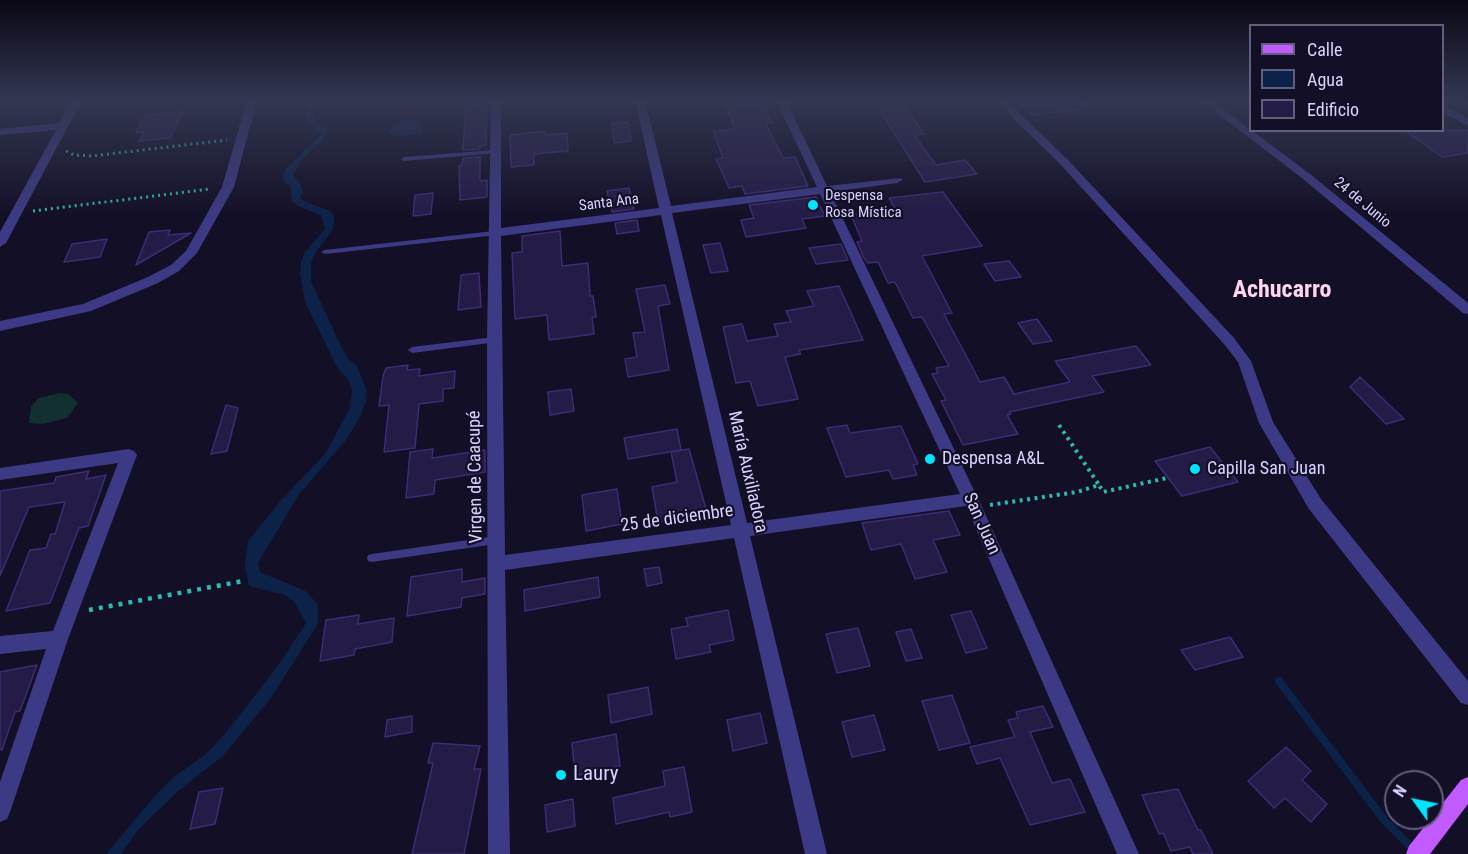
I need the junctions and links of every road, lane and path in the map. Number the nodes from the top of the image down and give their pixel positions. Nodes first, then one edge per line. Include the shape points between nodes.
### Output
1 (55, 140) joint
2 (227, 140) edge
3 (241, 140) edge
4 (495, 140) edge
5 (649, 140) edge
6 (800, 140) edge
7 (1041, 140) edge
8 (1258, 140) edge
9 (495, 152) junction
10 (404, 159) dead end
11 (897, 180) dead end
12 (228, 187) junction
13 (824, 189) junction
14 (666, 211) junction
15 (14, 214) junction
16 (0, 215) edge
17 (494, 233) junction
18 (0, 243) edge
19 (325, 252) dead end
20 (1468, 310) edge
21 (0, 326) edge
22 (494, 340) junction
23 (412, 351) dead end
24 (1059, 425) dead end
25 (0, 474) edge
26 (1167, 478) dead end
27 (1099, 485) junction
28 (972, 503) junction
29 (740, 530) junction
30 (496, 540) junction
31 (372, 558) dead end
32 (497, 564) junction
33 (243, 581) dead end
34 (70, 613) junction
35 (59, 639) junction
36 (0, 645) edge
37 (1468, 696) edge
38 (1466, 795) edge
39 (0, 812) edge
40 (1421, 850) edge
41 (499, 854) edge
42 (816, 854) edge
43 (1128, 854) edge

1 - 2 path via 74,155 92,156
1 - 15 street
3 - 12 street
4 - 9 street, Virgen de Caacupé
5 - 14 street, María Auxiliadora
6 - 13 street, San Juan
7 - 37 street via 1229,341 1244,361 1266,423 1315,504
8 - 20 street, 24 de Junio
9 - 10 lane
9 - 17 street, Virgen de Caacupé
11 - 13 street, Santa Ana
12 - 15 path
12 - 21 street via 191,253 175,268 86,308
13 - 14 street, Santa Ana
13 - 28 street, San Juan
14 - 17 street, Santa Ana
14 - 29 street, María Auxiliadora
15 - 16 street
15 - 18 street
17 - 19 lane, Santa Ana
17 - 22 street, Virgen de Caacupé
22 - 23 lane
22 - 30 street, Virgen de Caacupé
24 - 27 path
25 - 34 street via 129,455
26 - 27 path via 1103,492
27 - 28 path via 1077,492
28 - 29 street, 25 de diciembre
28 - 43 street, San Juan
29 - 32 street, 25 de diciembre
29 - 42 street, María Auxiliadora
30 - 31 lane
30 - 32 street, Virgen de Caacupé
32 - 41 street, Virgen de Caacupé
33 - 34 path
34 - 35 street
35 - 36 street
35 - 39 street
38 - 40 main road

